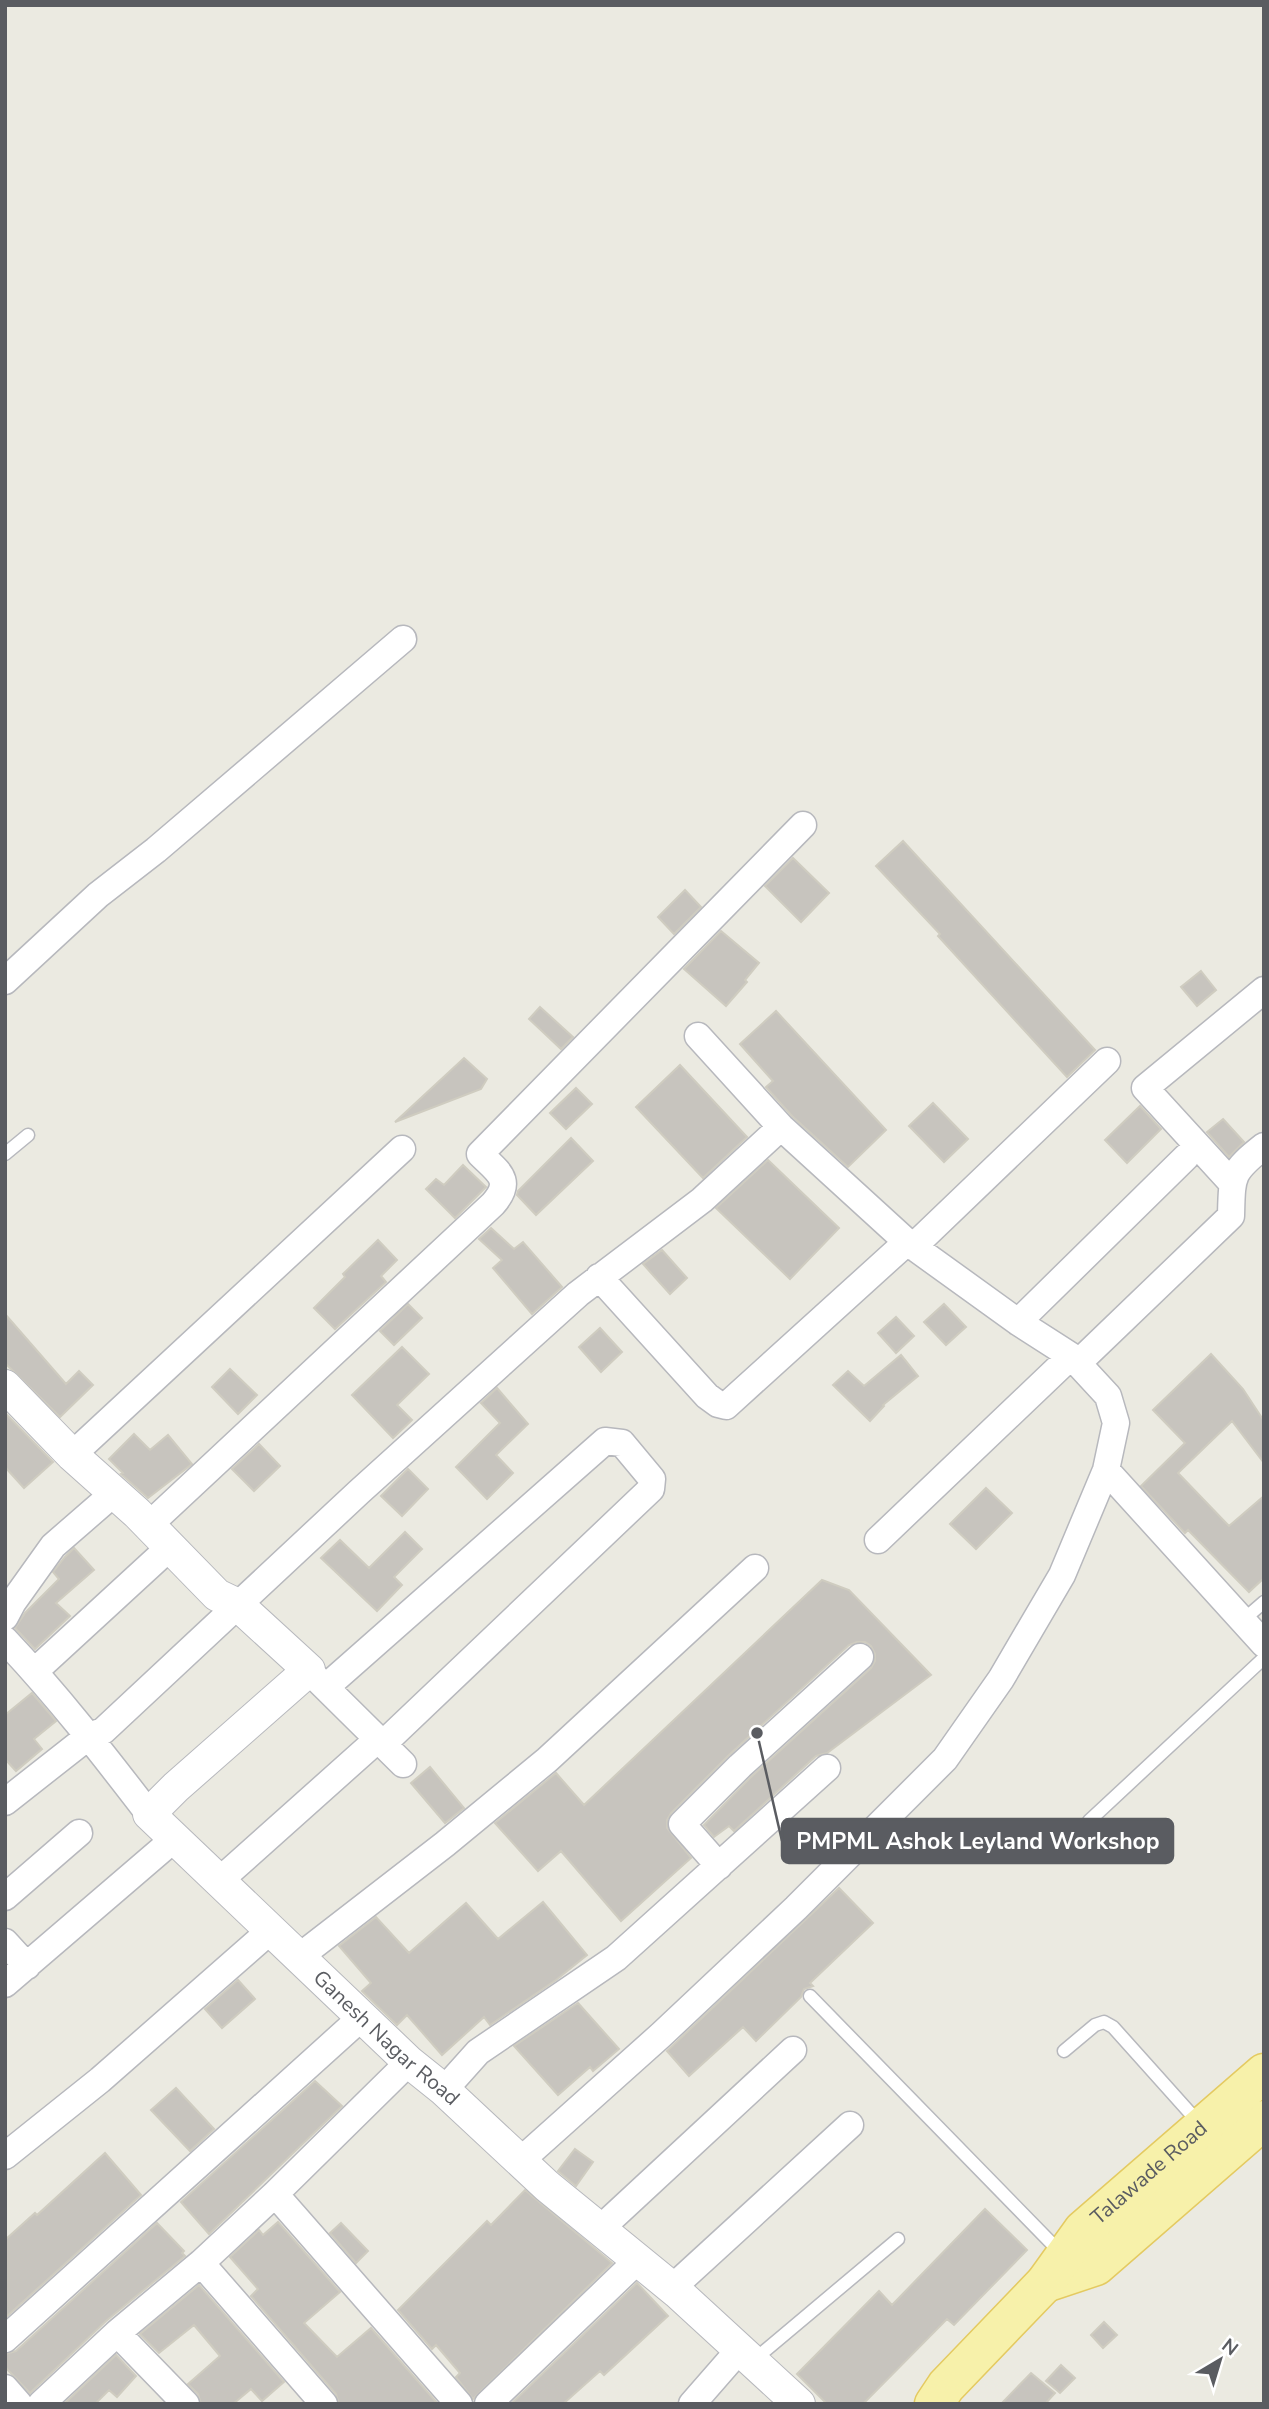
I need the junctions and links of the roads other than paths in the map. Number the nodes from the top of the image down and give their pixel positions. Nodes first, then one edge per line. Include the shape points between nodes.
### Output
1 (403, 639) dead end
2 (803, 825) dead end
3 (5, 981) edge
4 (1264, 990) edge
5 (698, 1036) dead end
6 (1107, 1061) dead end
7 (781, 1127) junction
8 (28, 1135) dead end
9 (1264, 1146) edge
10 (402, 1149) dead end
11 (5, 1154) edge
12 (1186, 1157) dead end
13 (1231, 1182) junction
14 (910, 1245) junction
15 (599, 1278) junction
16 (1018, 1322) junction
17 (1075, 1359) junction
18 (7, 1392) edge
19 (72, 1455) junction
20 (1106, 1470) junction
21 (114, 1493) junction
22 (159, 1536) junction
23 (878, 1540) dead end
24 (755, 1568) dead end
25 (1264, 1602) edge
26 (238, 1605) junction
27 (5, 1617) edge
28 (1242, 1621) junction
29 (5, 1640) edge
30 (1264, 1644) edge
31 (860, 1657) dead end
32 (1264, 1658) edge
33 (35, 1671) junction
34 (317, 1679) junction
35 (89, 1736) junction
36 (380, 1742) junction
37 (403, 1764) dead end
38 (827, 1768) dead end
39 (5, 1802) edge
40 (149, 1814) junction
41 (1089, 1821) dead end
42 (79, 1833) dead end
43 (174, 1839) junction
44 (719, 1866) junction
45 (219, 1881) junction
46 (5, 1897) edge
47 (271, 1930) junction
48 (5, 1942) edge
49 (299, 1957) junction
50 (27, 1966) junction
51 (5, 1984) edge
52 (810, 1996) dead end
53 (362, 2017) junction
54 (793, 2050) dead end
55 (1064, 2051) dead end
56 (409, 2062) junction
57 (1264, 2073) edge
58 (444, 2090) junction
59 (1264, 2120) edge
60 (850, 2125) dead end
61 (1203, 2128) junction
62 (5, 2156) edge
63 (519, 2162) junction
64 (275, 2194) junction
65 (600, 2229) junction
66 (898, 2239) dead end
67 (638, 2260) junction
68 (201, 2263) junction
69 (1054, 2269) junction
70 (672, 2288) junction
71 (117, 2333) junction
72 (5, 2339) edge
73 (746, 2355) junction
74 (5, 2388) edge
75 (37, 2403) edge
76 (186, 2404) edge
77 (324, 2404) edge
78 (459, 2404) edge
79 (488, 2404) edge
80 (692, 2404) edge
81 (799, 2404) edge
82 (934, 2404) edge

1 - 3 street via 98,895
2 - 22 street via 480,1154 501,1175 504,1185 493,1204
4 - 13 street via 1145,1088
5 - 7 street
6 - 14 street
7 - 14 street
7 - 15 street via 702,1200
8 - 11 lane
9 - 13 street via 1239,1165
10 - 19 street
12 - 16 street
13 - 17 street via 1231,1216
14 - 15 street via 726,1406 707,1396
14 - 16 street
15 - 26 street
16 - 17 street
17 - 20 street via 1108,1396 1116,1423
17 - 23 street
18 - 19 street
19 - 21 street
20 - 28 street
20 - 63 street via 1062,1575 1001,1679 945,1759 796,1908
21 - 22 street
21 - 27 street via 53,1546
22 - 26 street via 217,1595
22 - 33 street
24 - 49 street via 547,1760
25 - 28 lane
26 - 34 street
26 - 35 street via 103,1731
28 - 30 street
29 - 33 street, Ganesh Nagar Road
31 - 44 street via 682,1824
32 - 41 lane
33 - 35 street, Ganesh Nagar Road
34 - 36 street
34 - 36 street via 605,1441 622,1443 652,1479 651,1489
34 - 40 street via 176,1787
35 - 39 street
35 - 40 street, Ganesh Nagar Road
36 - 37 street
36 - 45 street
38 - 44 street
40 - 43 street, Ganesh Nagar Road
42 - 46 street
43 - 45 street, Ganesh Nagar Road
43 - 50 street
44 - 58 street via 615,1958 478,2052
45 - 47 street, Ganesh Nagar Road
47 - 49 street, Ganesh Nagar Road
47 - 62 street via 100,2080
48 - 50 street
49 - 53 street, Ganesh Nagar Road
50 - 51 street
52 - 69 lane
53 - 56 street, Ganesh Nagar Road
53 - 72 street
54 - 65 street
55 - 61 lane via 1104,2022
56 - 58 street, Ganesh Nagar Road
56 - 64 street
57 - 61 main road, Talawade Road
58 - 63 street, Ganesh Nagar Road
59 - 69 main road, Talawade Road via 1096,2266
60 - 70 street
61 - 69 main road, Talawade Road via 1083,2230
63 - 65 street, Ganesh Nagar Road
64 - 68 street
64 - 78 street
65 - 67 street, Ganesh Nagar Road
66 - 73 lane
67 - 70 street, Ganesh Nagar Road
67 - 79 street
68 - 71 street
68 - 77 street
69 - 82 main road, Talawade Road
70 - 73 street, Ganesh Nagar Road
71 - 75 street
71 - 76 street
73 - 80 street
73 - 81 street, Ganesh Nagar Road
74 - 75 street

